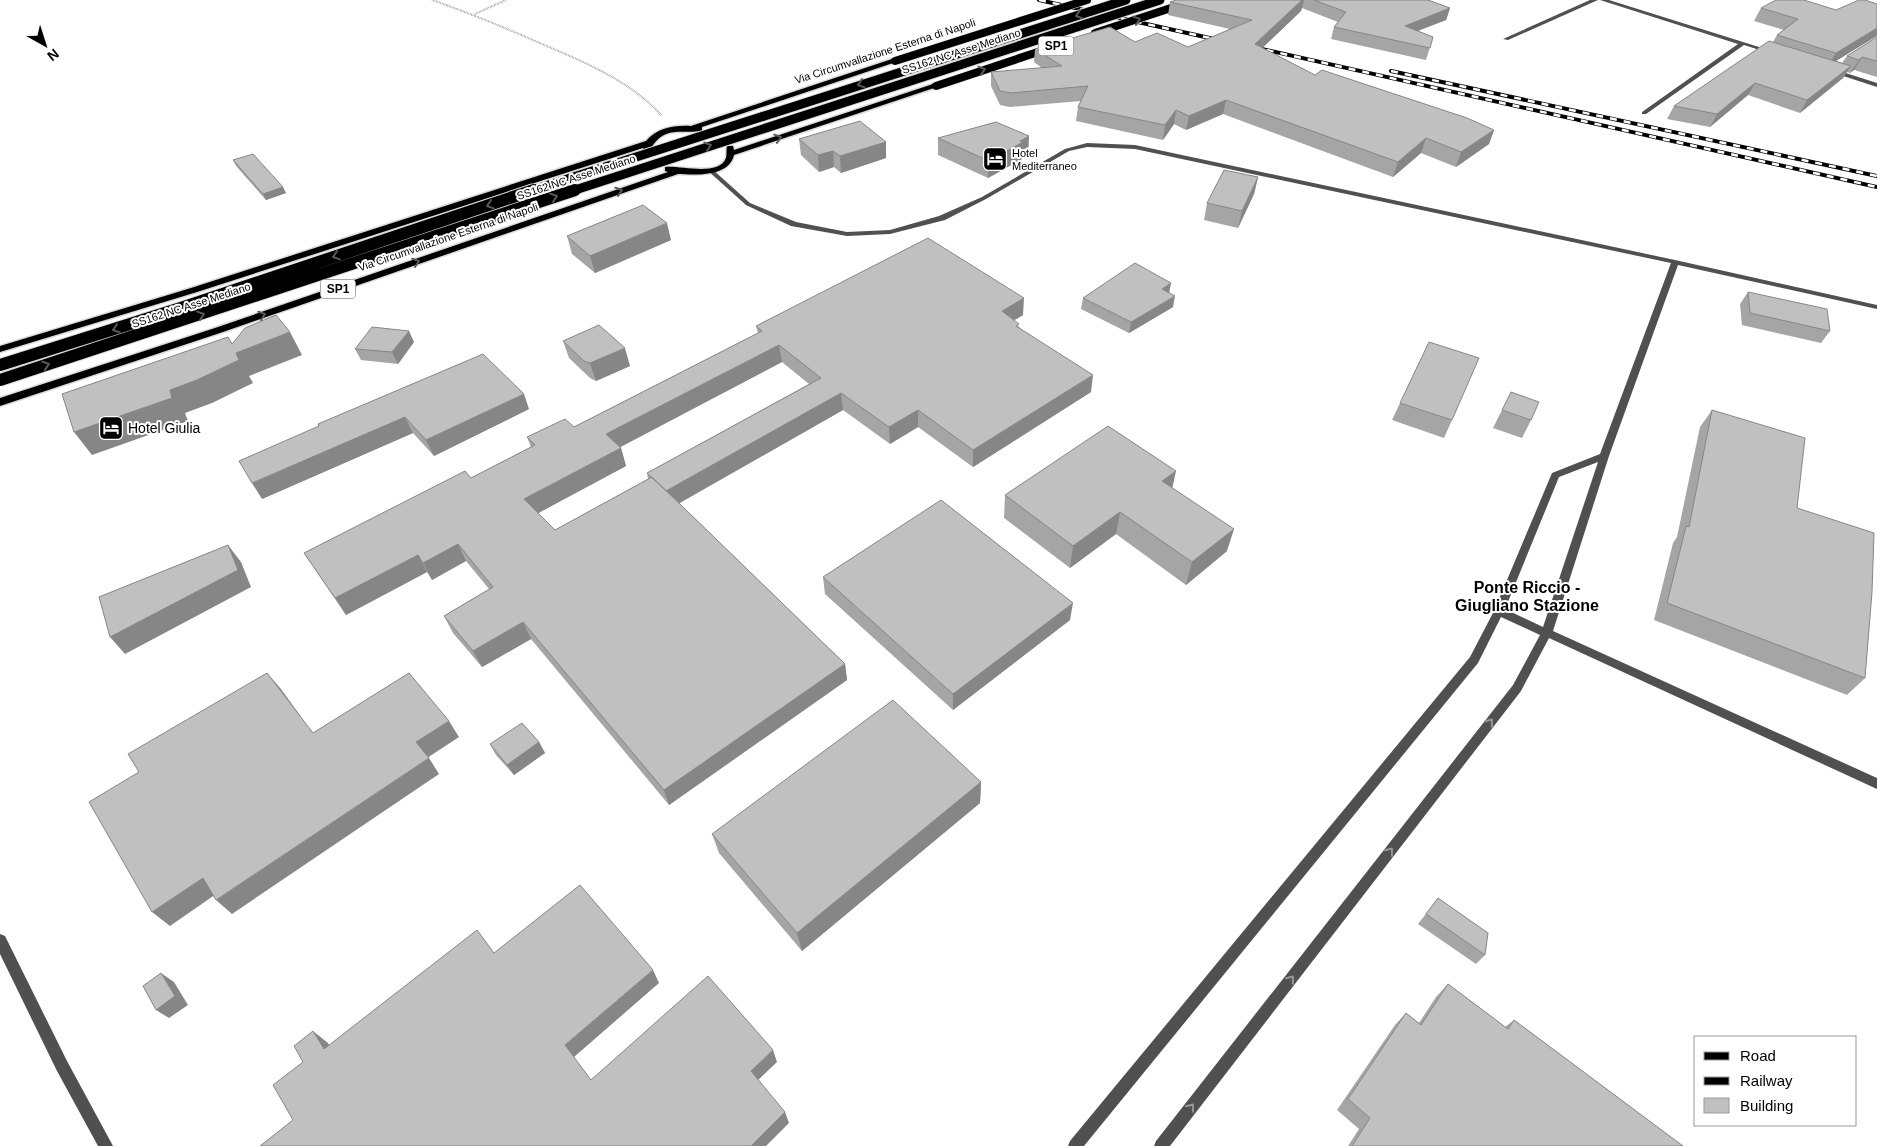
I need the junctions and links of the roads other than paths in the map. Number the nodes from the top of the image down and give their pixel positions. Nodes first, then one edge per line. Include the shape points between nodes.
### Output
1 (1087, 0) edge
2 (1126, 0) edge
3 (1160, 0) edge
4 (1594, 0) edge
5 (1603, 0) edge
6 (1180, 5) edge
7 (1084, 37) edge
8 (1506, 39) dead end
9 (1743, 43) junction
10 (1056, 46) edge
11 (1781, 55) edge
12 (1837, 65) edge
13 (1877, 85) edge
14 (1644, 113) dead end
15 (692, 128) junction
16 (704, 129) dead end
17 (710, 170) junction
18 (1675, 262) junction
19 (1877, 307) edge
20 (0, 349) edge
21 (0, 365) edge
22 (0, 380) edge
23 (0, 402) edge
24 (1604, 456) junction
25 (1499, 611) junction
26 (1547, 632) junction
27 (1877, 784) edge
28 (0, 940) edge
29 (106, 1146) edge
30 (1075, 1146) edge
31 (1161, 1146) edge

1 - 15 main road, Via Circumvallazione Esterna di Napoli / SP1, bridge
2 -> 21 highway, SS162 NC Asse Mediano, bridge via 584,173
22 -> 3 highway, SS162 NC Asse Mediano, bridge
4 - 8 street
5 - 9 street
7 -> 6 main road, SP1, bridge
9 - 11 street
9 - 14 street
17 -> 10 main road, Via Circumvallazione Esterna di Napoli / SP1, bridge via 729,160 731,151
12 - 13 street via 1829,70
15 - 16 main road, Via Circumvallazione Esterna di Napoli / SP1
15 - 20 main road, Via Circumvallazione Esterna di Napoli / SP1 via 672,129 662,133 648,146
17 - 18 street via 748,204 794,224 847,234 882,233 942,218 984,198 1067,150 1087,145 1135,147
23 -> 17 main road, Via Circumvallazione Esterna di Napoli / SP1 via 219,330 672,170 690,173
18 - 19 street
18 - 24 street
24 - 25 street via 1555,475
24 - 26 street
25 - 26 street
25 - 30 street via 1474,660
26 - 27 street
31 -> 26 street via 1516,688
28 - 29 street via 62,1066

